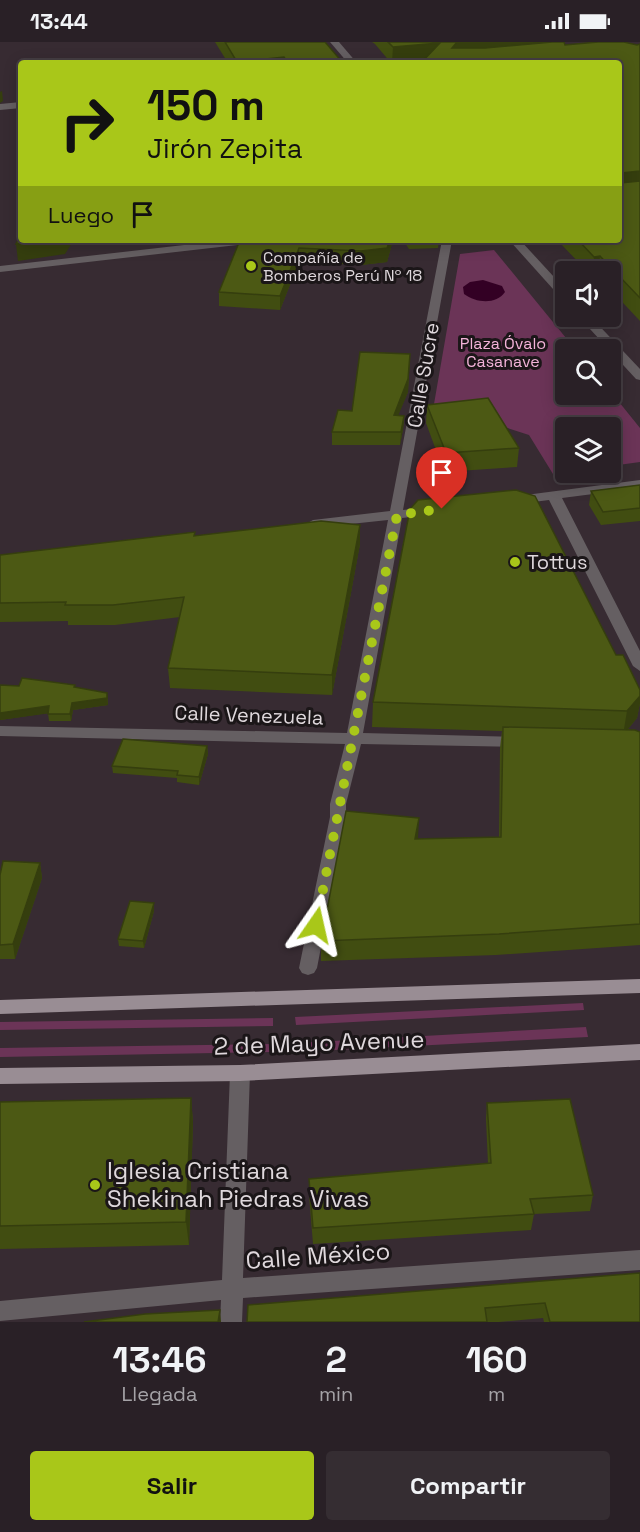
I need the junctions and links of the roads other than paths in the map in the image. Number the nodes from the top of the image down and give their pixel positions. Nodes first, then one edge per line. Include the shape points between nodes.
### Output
1 (334, 42) edge
2 (350, 60) edge
3 (18, 105) edge
4 (0, 107) edge
5 (229, 243) edge
6 (446, 243) edge
7 (517, 243) edge
8 (0, 269) edge
9 (555, 285) edge
10 (593, 327) edge
11 (640, 376) edge
12 (640, 484) edge
13 (554, 496) junction
14 (509, 501) edge
15 (442, 509) edge
16 (397, 515) junction
17 (296, 526) edge
18 (640, 666) edge
19 (0, 731) edge
20 (354, 739) junction
21 (533, 742) edge
22 (308, 968) dead end
23 (640, 986) edge
24 (0, 1007) edge
25 (640, 1052) edge
26 (240, 1073) junction
27 (0, 1076) edge
28 (640, 1260) edge
29 (234, 1289) junction
30 (0, 1311) edge
31 (231, 1322) edge

1 - 2 street
3 - 4 street
5 - 8 street
6 - 16 street, Calle Sucre
7 - 9 street
10 - 11 street
12 - 13 street
13 - 14 street
13 - 18 street
15 - 16 street
16 - 17 street
16 - 20 street, Calle Sucre
19 - 20 street, Calle Venezuela
20 - 21 street, Calle Venezuela
20 - 22 street, Calle Sucre
23 - 24 main road
25 - 26 main road, 2 de Mayo Avenue
26 - 27 main road, 2 de Mayo Avenue
26 - 29 street
28 - 29 street, Calle México
29 - 30 street, Calle México
29 - 31 street

